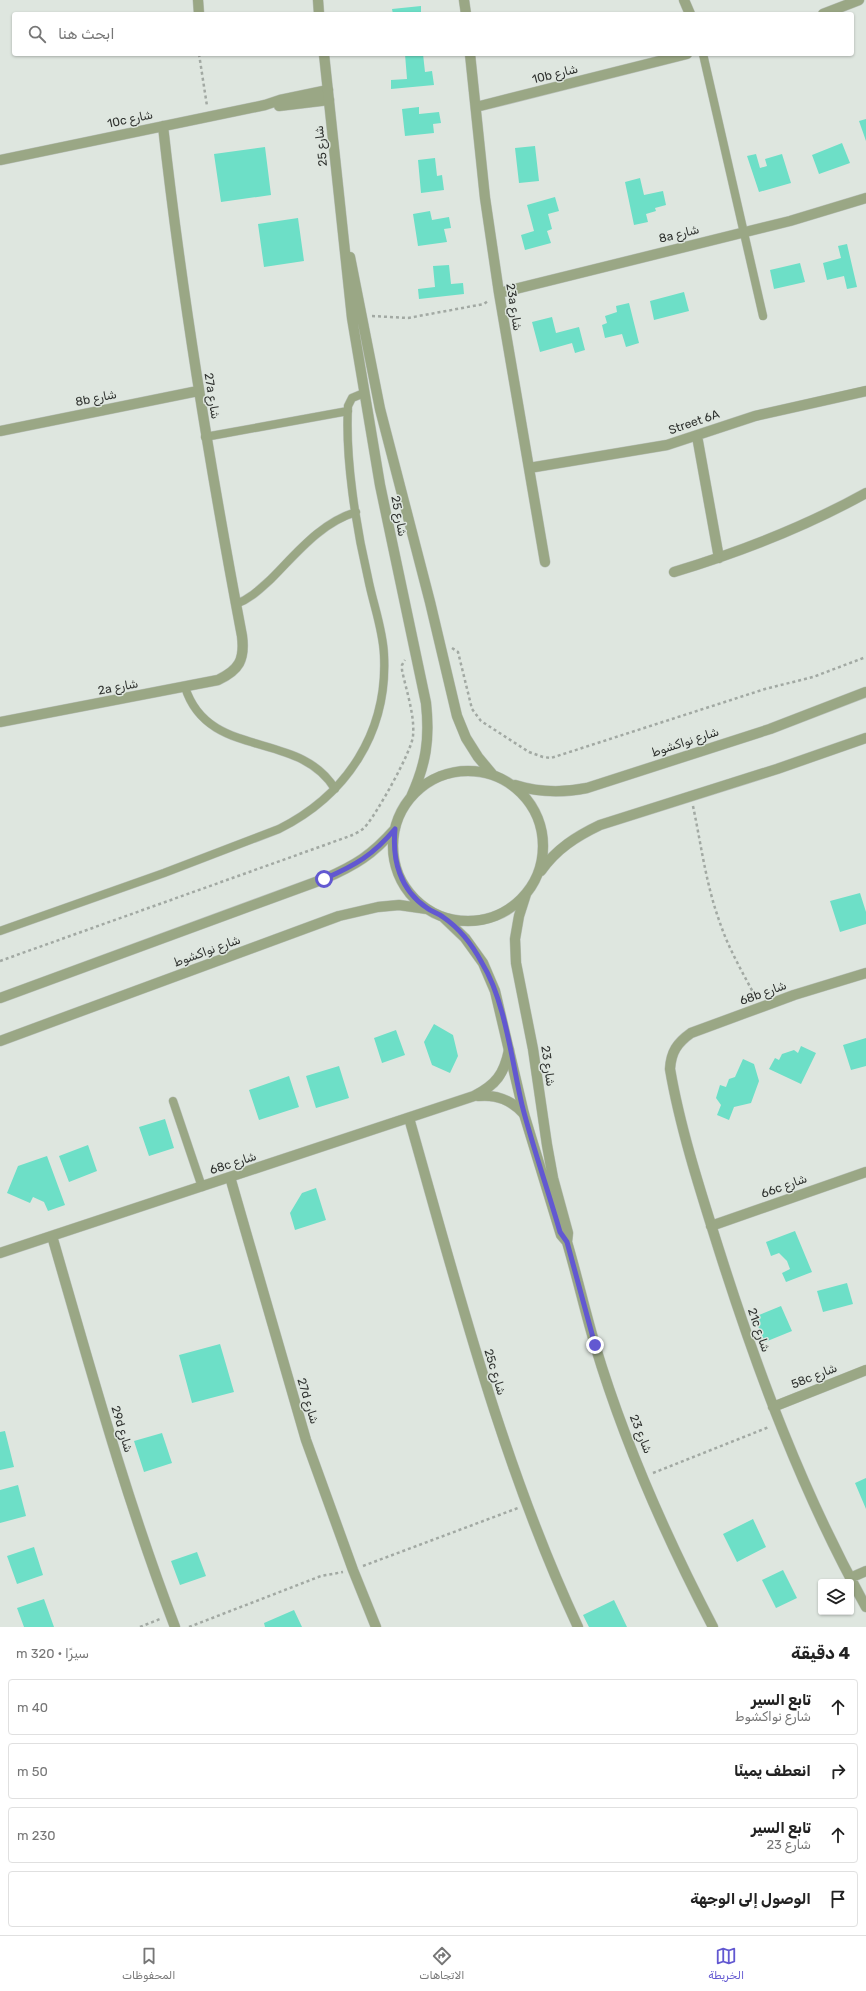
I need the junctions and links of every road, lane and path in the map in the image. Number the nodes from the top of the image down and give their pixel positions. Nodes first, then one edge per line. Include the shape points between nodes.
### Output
1 (198, 0) edge
2 (318, 0) edge
3 (464, 0) edge
4 (684, 0) edge
5 (859, 0) edge
6 (199, 12) edge
7 (319, 12) edge
8 (466, 12) edge
9 (689, 12) edge
10 (828, 12) edge
11 (199, 56) edge
12 (324, 56) edge
13 (470, 56) edge
14 (679, 56) edge
15 (703, 56) edge
16 (328, 95) junction
17 (476, 107) junction
18 (210, 116) junction
19 (163, 126) junction
20 (0, 160) edge
21 (866, 198) edge
22 (744, 232) junction
23 (344, 236) junction
24 (498, 293) junction
25 (361, 316) junction
26 (763, 316) dead end
27 (198, 391) junction
28 (866, 391) edge
29 (364, 393) junction
30 (348, 411) junction
31 (0, 431) edge
32 (697, 436) junction
33 (206, 437) junction
34 (529, 468) junction
35 (866, 493) edge
36 (356, 512) junction
37 (719, 558) junction
38 (545, 562) dead end
39 (674, 572) dead end
40 (236, 604) junction
41 (237, 668) joint
42 (185, 687) junction
43 (866, 692) edge
44 (0, 722) edge
45 (866, 738) edge
46 (493, 775) junction
47 (509, 783) junction
48 (335, 789) junction
49 (691, 796) junction
50 (411, 797) junction
51 (395, 829) junction
52 (536, 879) junction
53 (526, 894) junction
54 (427, 908) junction
55 (443, 917) junction
56 (0, 931) edge
57 (866, 973) edge
58 (0, 998) edge
59 (761, 1007) junction
60 (0, 1041) edge
61 (674, 1048) joint
62 (509, 1050) junction
63 (474, 1096) junction
64 (172, 1101) dead end
65 (524, 1114) junction
66 (409, 1118) junction
67 (866, 1172) edge
68 (230, 1177) junction
69 (202, 1187) junction
70 (711, 1226) junction
71 (52, 1236) junction
72 (567, 1242) junction
73 (0, 1254) edge
74 (866, 1370) edge
75 (773, 1407) junction
76 (779, 1423) junction
77 (643, 1476) junction
78 (866, 1571) edge
79 (850, 1578) junction
80 (866, 1607) edge
81 (171, 1615) junction
82 (140, 1627) edge
83 (175, 1627) edge
84 (376, 1627) edge
85 (578, 1627) edge
86 (712, 1627) edge

1 - 6 street
2 - 7 street
3 - 8 street
4 - 9 street
5 - 10 street
11 - 18 path
12 - 16 street, شارع 25
13 - 17 street, 23a شارع
14 - 17 street, 10b شارع
15 - 22 lane
16 - 18 street, 10c شارع via 280,100
16 - 23 street, شارع 25
17 - 24 street, 23a شارع
18 - 19 street, 10c شارع
19 - 20 street, 10c شارع
19 - 27 street, 27a شارع
21 - 22 street, 8a شارع
22 - 24 street, 8a شارع
22 - 26 lane
23 - 25 street, شارع 25 via 355,275
23 - 29 street, شارع 25 via 349,297
24 - 25 path via 484,304 408,318
24 - 34 street, 23a شارع
25 - 46 street, شارع 25 via 380,409 457,716 466,738
27 - 31 street, 8b شارع
27 - 33 street, 27a شارع
28 - 32 street, Street 6A via 755,416
29 - 30 lane via 352,398
29 - 50 street, شارع 25 via 396,568 429,727 427,752 421,775
30 - 33 lane
30 - 36 lane
32 - 34 street, Street 6A via 652,448
32 - 37 street
33 - 40 street, 27a شارع
34 - 38 street, 23a شارع
35 - 37 street via 797,527
36 - 40 lane via 324,527 254,594
36 - 48 lane via 368,579 383,638 384,676 380,703 370,735 355,764
37 - 39 street
40 - 41 street, 27a شارع via 243,647 242,658
41 - 42 street, 2a شارع via 218,680
42 - 44 street, 2a شارع
42 - 48 lane via 196,711 215,728 309,762 324,774
43 - 47 street, شارع نواكشوط via 770,729 587,788 568,792 548,792
45 - 49 street
46 - 47 street
46 - 50 street via 458,771 440,776 424,785
47 - 52 street via 523,794 534,809 541,826 544,844 542,862
48 - 56 lane via 309,812 279,829
49 - 52 street via 600,825 581,834 548,862
49 - 59 path via 719,921 732,954
50 - 51 street via 401,812
51 - 54 street via 393,847 396,865 413,897
51 - 58 street via 381,846 364,860 324,879
52 - 53 street
53 - 55 street via 513,907 497,916 461,921
53 - 72 street, شارع 23 via 516,932 516,963 533,1049 553,1178 568,1233
54 - 55 street
54 - 60 street, شارع نواكشوط via 399,905 339,916
55 - 62 street, شارع 23 via 465,938 483,963 495,991
57 - 59 street, 68b شارع
59 - 61 street, 68b شارع via 691,1033
61 - 70 street, 21c شارع via 671,1058 672,1080
62 - 63 street, 68c شارع via 506,1065 498,1078 487,1089
62 - 65 street, شارع 23
63 - 65 street, 68c شارع via 502,1098 514,1104
63 - 66 street, 68c شارع
64 - 69 lane
65 - 72 street, شارع 23 via 560,1232
66 - 68 street, 68c شارع
66 - 85 street, 25c شارع via 497,1423 526,1505
67 - 70 street, 66c شارع
68 - 69 street, 68c شارع
68 - 84 street, 27d شارع via 306,1440 352,1570
69 - 71 street, 68c شارع
70 - 75 street, 21c شارع
71 - 73 street, 68c شارع
71 - 81 street, 29d شارع via 107,1427
72 - 77 street, شارع 23 via 595,1345
74 - 75 street, 58c شارع
75 - 76 street, 21c شارع
76 - 77 path
76 - 79 street, 21c شارع via 821,1522
77 - 86 street, شارع 23
78 - 79 street
79 - 80 street, 21c شارع
81 - 82 path
81 - 83 street, 29d شارع

